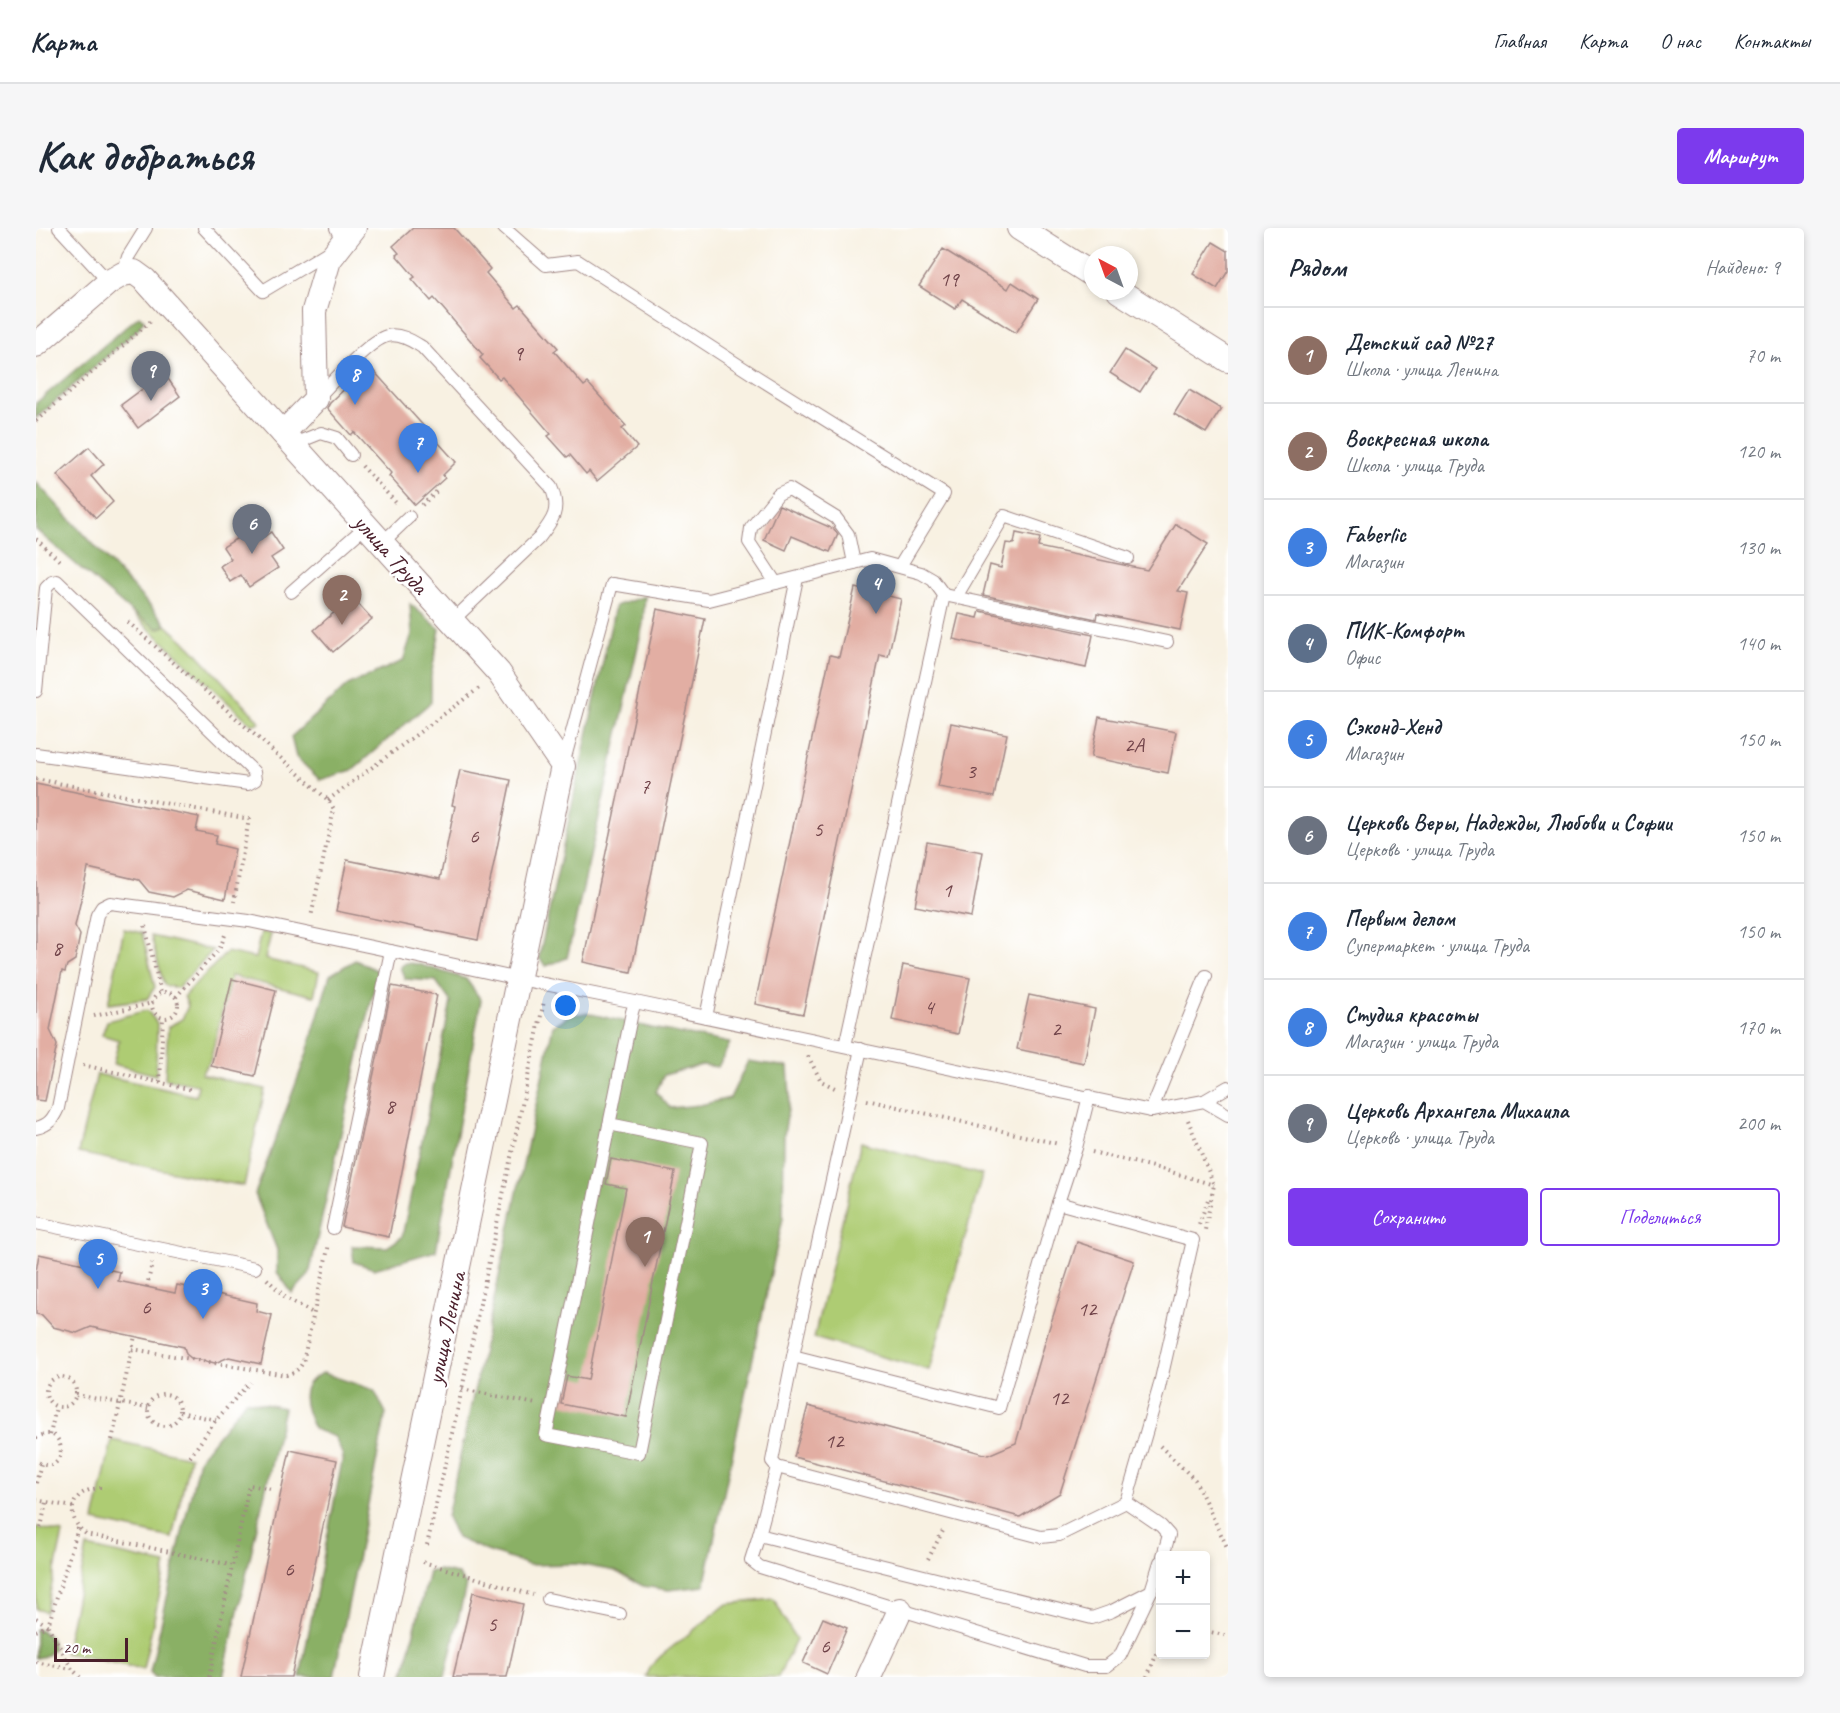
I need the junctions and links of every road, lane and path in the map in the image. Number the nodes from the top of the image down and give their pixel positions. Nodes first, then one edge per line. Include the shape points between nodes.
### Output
1 (60, 228) edge
2 (146, 228) edge
3 (204, 228) edge
4 (504, 228) edge
5 (1019, 228) edge
6 (344, 233) edge
7 (1084, 269) edge
8 (116, 278) junction
9 (1133, 300) edge
10 (168, 305) junction
11 (41, 340) edge
12 (1228, 360) edge
13 (316, 399) junction
14 (36, 421) edge
15 (289, 439) junction
16 (351, 454) joint
17 (438, 490) dead end
18 (409, 517) junction
19 (374, 534) junction
20 (1128, 558) dead end
21 (854, 563) junction
22 (900, 566) junction
23 (797, 578) junction
24 (776, 583) junction
25 (291, 592) dead end
26 (950, 596) junction
27 (452, 621) junction
28 (1167, 642) dead end
29 (499, 673) junction
30 (36, 691) edge
31 (36, 754) edge
32 (563, 766) junction
33 (36, 779) edge
34 (328, 800) dead end
35 (141, 908) junction
36 (231, 919) junction
37 (391, 951) junction
38 (1206, 976) dead end
39 (519, 979) junction
40 (161, 993) junction
41 (176, 997) junction
42 (635, 1002) junction
43 (153, 1003) junction
44 (163, 1017) junction
45 (706, 1017) junction
46 (76, 1021) junction
47 (845, 1046) junction
48 (861, 1049) junction
49 (68, 1062) junction
50 (160, 1082) junction
51 (1228, 1087) edge
52 (193, 1090) dead end
53 (1089, 1096) junction
54 (1204, 1101) junction
55 (1182, 1105) junction
56 (1151, 1111) junction
57 (1228, 1115) edge
58 (609, 1124) junction
59 (36, 1128) edge
60 (1058, 1203) junction
61 (36, 1223) edge
62 (333, 1228) joint
63 (1193, 1240) junction
64 (255, 1268) joint
65 (314, 1313) junction
66 (135, 1336) dead end
67 (132, 1349) junction
68 (793, 1356) junction
69 (250, 1382) dead end
70 (462, 1389) dead end
71 (76, 1395) junction
72 (120, 1403) junction
73 (56, 1407) junction
74 (552, 1407) junction
75 (148, 1408) junction
76 (180, 1412) junction
77 (216, 1420) junction
78 (50, 1435) junction
79 (36, 1438) edge
80 (112, 1440) dead end
81 (1157, 1444) dead end
82 (190, 1457) dead end
83 (36, 1461) edge
84 (41, 1464) junction
85 (777, 1467) junction
86 (36, 1483) edge
87 (101, 1488) dead end
88 (272, 1489) dead end
89 (36, 1500) edge
90 (46, 1502) junction
91 (1126, 1502) junction
92 (73, 1507) junction
93 (40, 1528) dead end
94 (78, 1528) junction
95 (759, 1535) junction
96 (1228, 1549) edge
97 (1164, 1551) edge
98 (423, 1562) dead end
99 (231, 1565) junction
100 (1156, 1576) edge
101 (1151, 1591) junction
102 (548, 1599) joint
103 (900, 1610) junction
104 (620, 1614) dead end
105 (36, 1618) edge
106 (48, 1626) junction
107 (36, 1631) edge
108 (1210, 1632) edge
109 (1228, 1636) edge
110 (1156, 1657) edge
111 (36, 1662) edge
112 (72, 1669) junction
113 (80, 1677) edge
114 (209, 1677) edge
115 (372, 1677) edge
116 (869, 1677) edge
117 (1147, 1677) edge

1 - 8 lane
2 - 8 lane
3 - 6 lane via 263,291
4 - 22 lane via 546,265 578,261 944,494
5 - 7 street
6 - 13 street via 329,260 315,311
8 - 10 street, улица Труда via 134,272
8 - 11 street
9 - 12 street
10 - 14 path
10 - 15 street, улица Труда
13 - 15 street
13 - 27 lane via 372,344 386,336 410,340 422,348 551,488 556,499 549,525
15 - 16 lane via 301,441 321,433 337,438
15 - 19 street, улица Труда
16 - 18 path
17 - 18 path
18 - 19 lane
19 - 25 lane
19 - 27 street, улица Труда
20 - 26 lane via 1004,516
21 - 22 lane via 870,559
21 - 23 lane
21 - 24 lane via 842,524 789,489 778,494 751,528 749,542
22 - 26 lane via 933,580
23 - 24 lane
23 - 45 lane
24 - 32 lane via 709,600 612,584
26 - 28 lane
26 - 47 lane
27 - 29 street, улица Труда
29 - 32 street, улица Труда
29 - 34 path
30 - 31 lane via 46,588 57,581 254,772 255,780 248,784 204,779
32 - 39 street
33 - 36 path via 249,819
35 - 36 lane
35 - 40 path
35 - 46 lane via 110,903 102,907
36 - 37 lane
36 - 41 path via 220,948
37 - 39 lane
37 - 62 lane
38 - 56 lane
39 - 42 lane
39 - 115 street, улица Ленина
40 - 41 path
40 - 43 path
41 - 44 path via 178,1009
42 - 45 lane
42 - 58 lane
43 - 44 path via 154,1011
43 - 46 path
44 - 50 path
45 - 47 lane
46 - 49 lane
47 - 48 lane
48 - 53 lane
48 - 68 lane
49 - 50 path
49 - 59 lane via 58,1108 52,1120
50 - 52 path
51 - 54 lane
53 - 56 lane
53 - 60 lane
54 - 55 lane
54 - 57 lane
55 - 56 lane
55 - 63 path via 1214,1185
58 - 74 lane
58 - 74 lane via 702,1143 639,1453 546,1435
60 - 63 lane
60 - 68 lane via 999,1408
61 - 64 lane
62 - 65 path
63 - 91 lane via 1160,1388
64 - 65 path via 286,1298
65 - 67 path via 300,1369 286,1375
66 - 67 path
67 - 72 path
68 - 85 lane via 772,1461
69 - 77 path
70 - 74 path
71 - 72 path
71 - 73 path via 67,1406
71 - 73 path via 75,1385 68,1378 53,1379 46,1396
72 - 75 path
72 - 80 path
73 - 78 path
75 - 76 path via 151,1418 163,1425 176,1420
75 - 76 path via 156,1396 166,1394 175,1398
76 - 77 path
77 - 82 path
78 - 79 path
78 - 84 path via 59,1440 61,1454 54,1463
81 - 96 path via 1195,1480
83 - 84 path
84 - 86 path
85 - 91 lane via 1041,1537 1059,1535
85 - 95 lane
87 - 92 path via 80,1493
88 - 99 path via 249,1485
89 - 90 path
90 - 92 path
90 - 93 path
91 - 97 lane via 1169,1535
92 - 94 path
94 - 99 path via 95,1537
94 - 106 path
95 - 101 lane via 1092,1618
95 - 103 lane via 751,1560 760,1567
98 - 102 path
99 - 114 path
100 - 101 lane
101 - 103 lane via 1120,1656 1107,1666 1085,1666
102 - 104 lane
103 - 116 street
105 - 106 path
106 - 107 path
106 - 112 path
108 - 109 path
110 - 117 path
111 - 112 path
112 - 113 path

